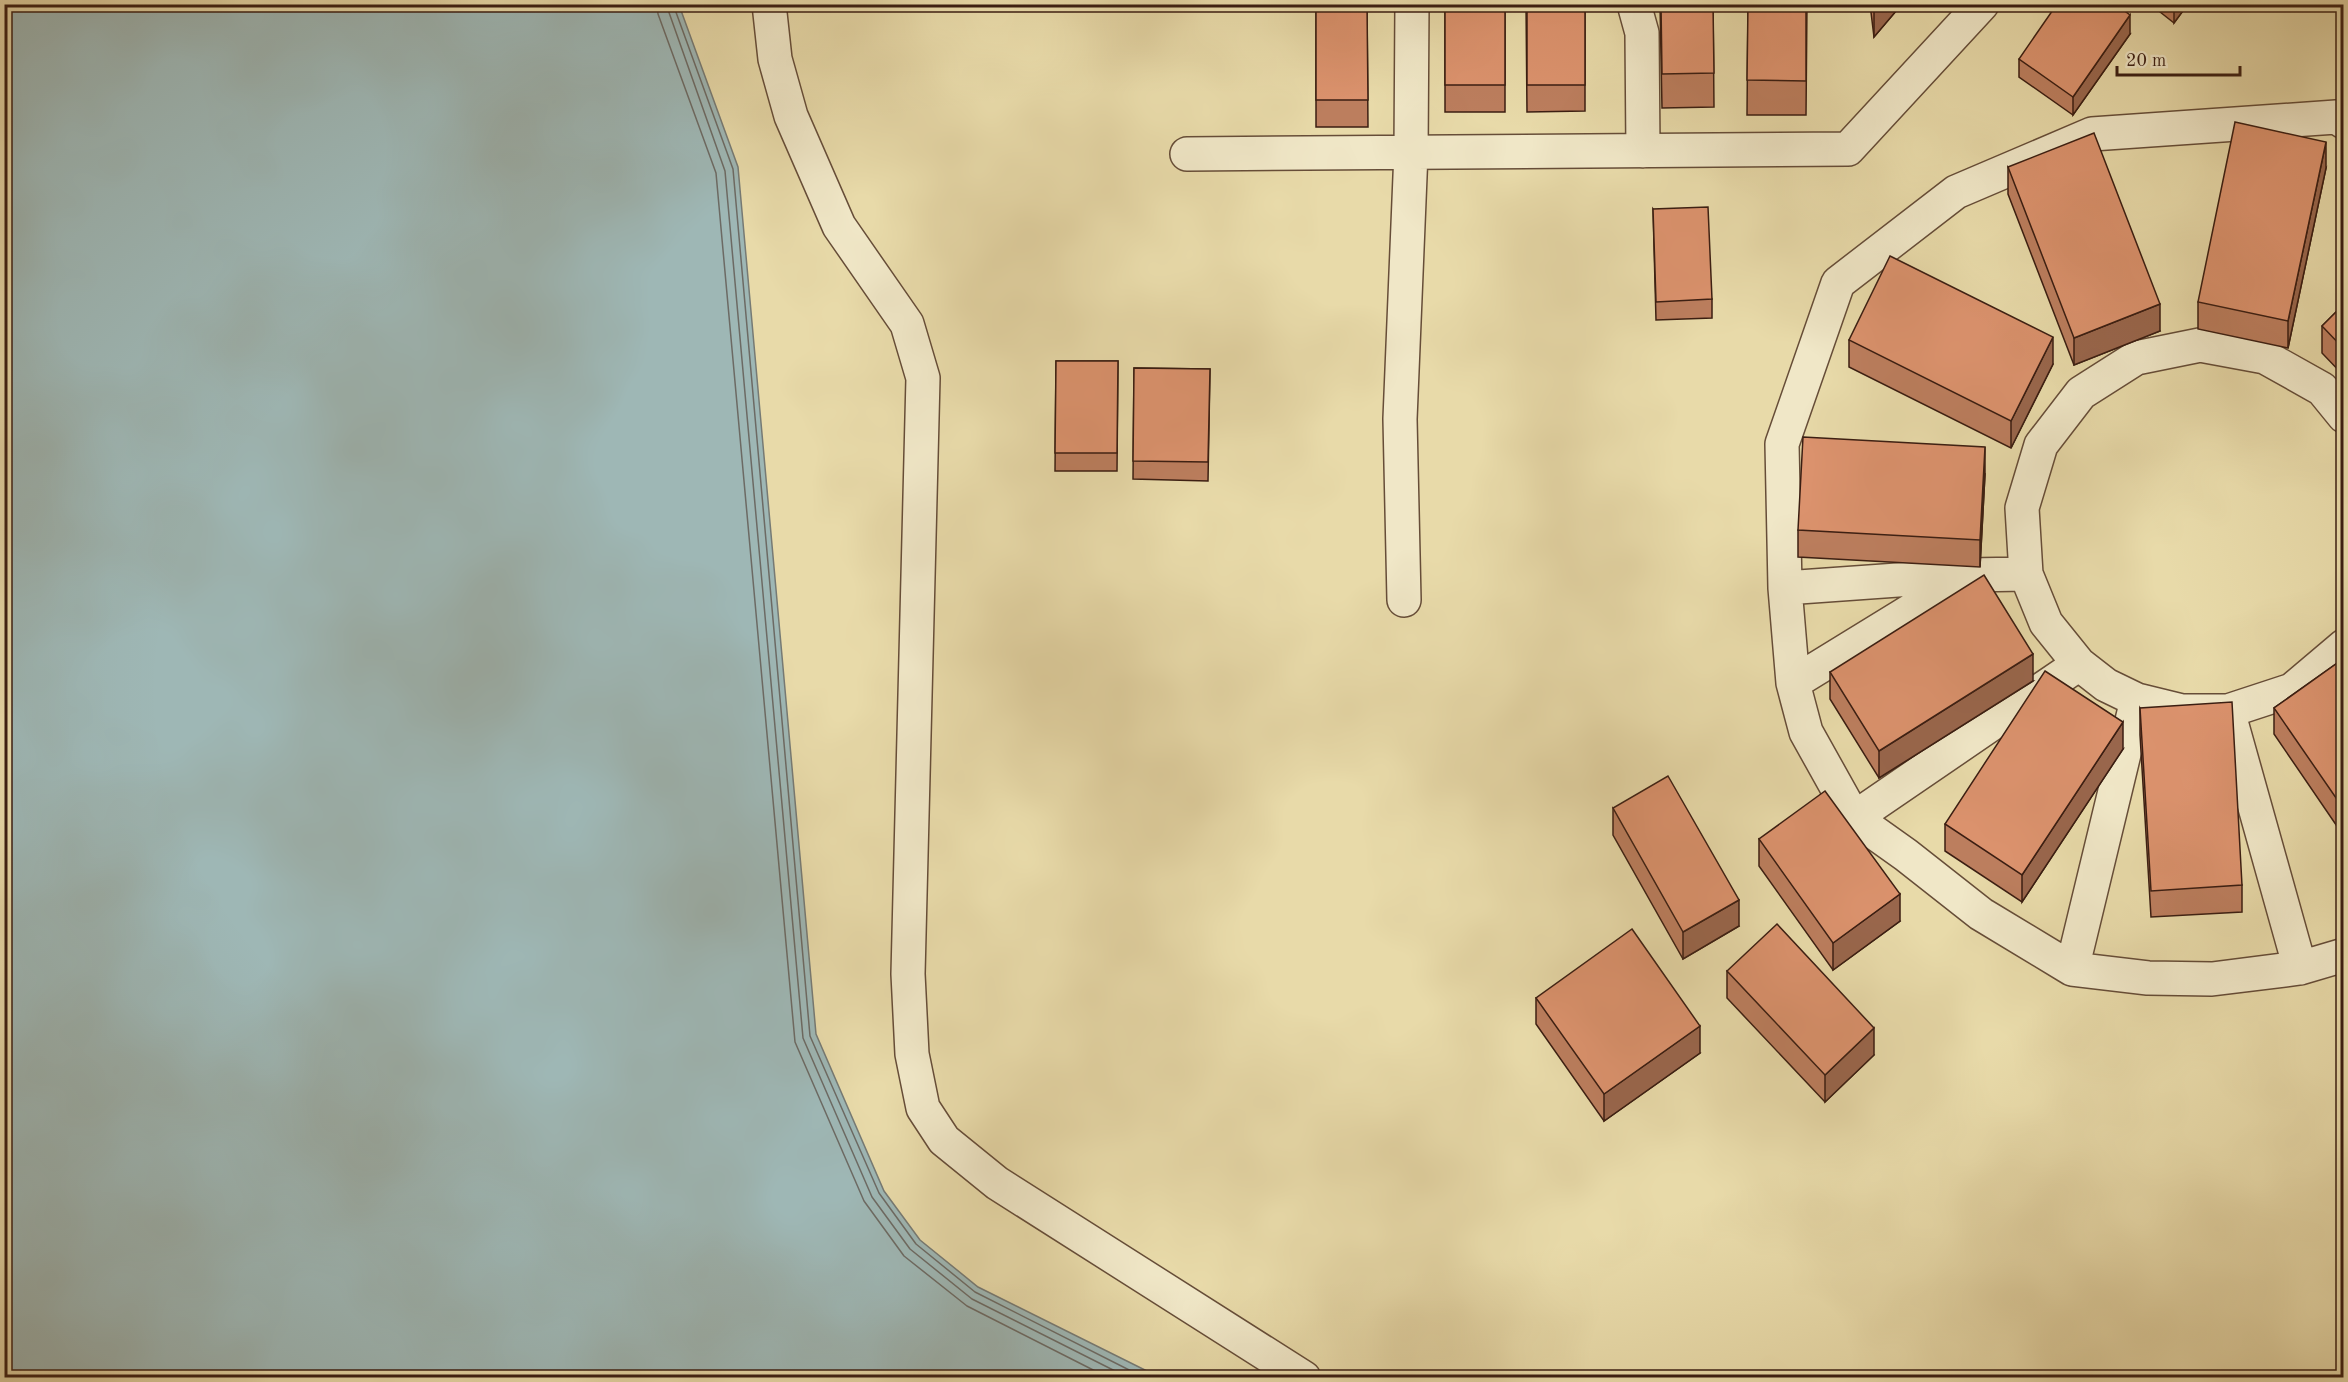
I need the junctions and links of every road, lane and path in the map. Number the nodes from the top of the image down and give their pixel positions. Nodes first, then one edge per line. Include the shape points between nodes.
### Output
1 (769, 4) edge
2 (1412, 4) edge
3 (1634, 4) edge
4 (1982, 4) edge
5 (2343, 122) edge
6 (1643, 151) junction
7 (1411, 152) junction
8 (1186, 154) dead end
9 (2343, 417) edge
10 (2026, 574) junction
11 (1968, 575) junction
12 (1785, 588) junction
13 (1404, 600) dead end
14 (2343, 647) edge
15 (2079, 664) junction
16 (1793, 683) junction
17 (2137, 700) junction
18 (2228, 711) junction
19 (1854, 818) junction
20 (2343, 955) edge
21 (2300, 968) junction
22 (2072, 969) junction
23 (1304, 1377) edge

1 - 23 street via 775,59 791,116 839,226 907,324 923,378 908,974 912,1054 923,1107 944,1140 997,1183
2 - 7 street
3 - 6 street via 1642,33
4 - 6 street via 1848,149
5 - 12 street via 2336,117 2092,134 1956,192 1838,283 1782,444
6 - 7 street
7 - 8 street
7 - 13 street via 1400,419
9 - 10 street via 2322,389 2265,357 2200,345 2136,358 2081,393 2041,445 2022,508
10 - 11 street
10 - 15 street via 2046,623
11 - 12 street
11 - 16 street
12 - 16 street
14 - 18 street via 2292,690
15 - 17 street via 2106,685
15 - 19 street
16 - 19 street via 1806,732
17 - 18 street via 2182,711
17 - 22 street
18 - 21 street
19 - 22 street via 1981,914
20 - 21 street
21 - 22 street via 2212,979 2148,978

